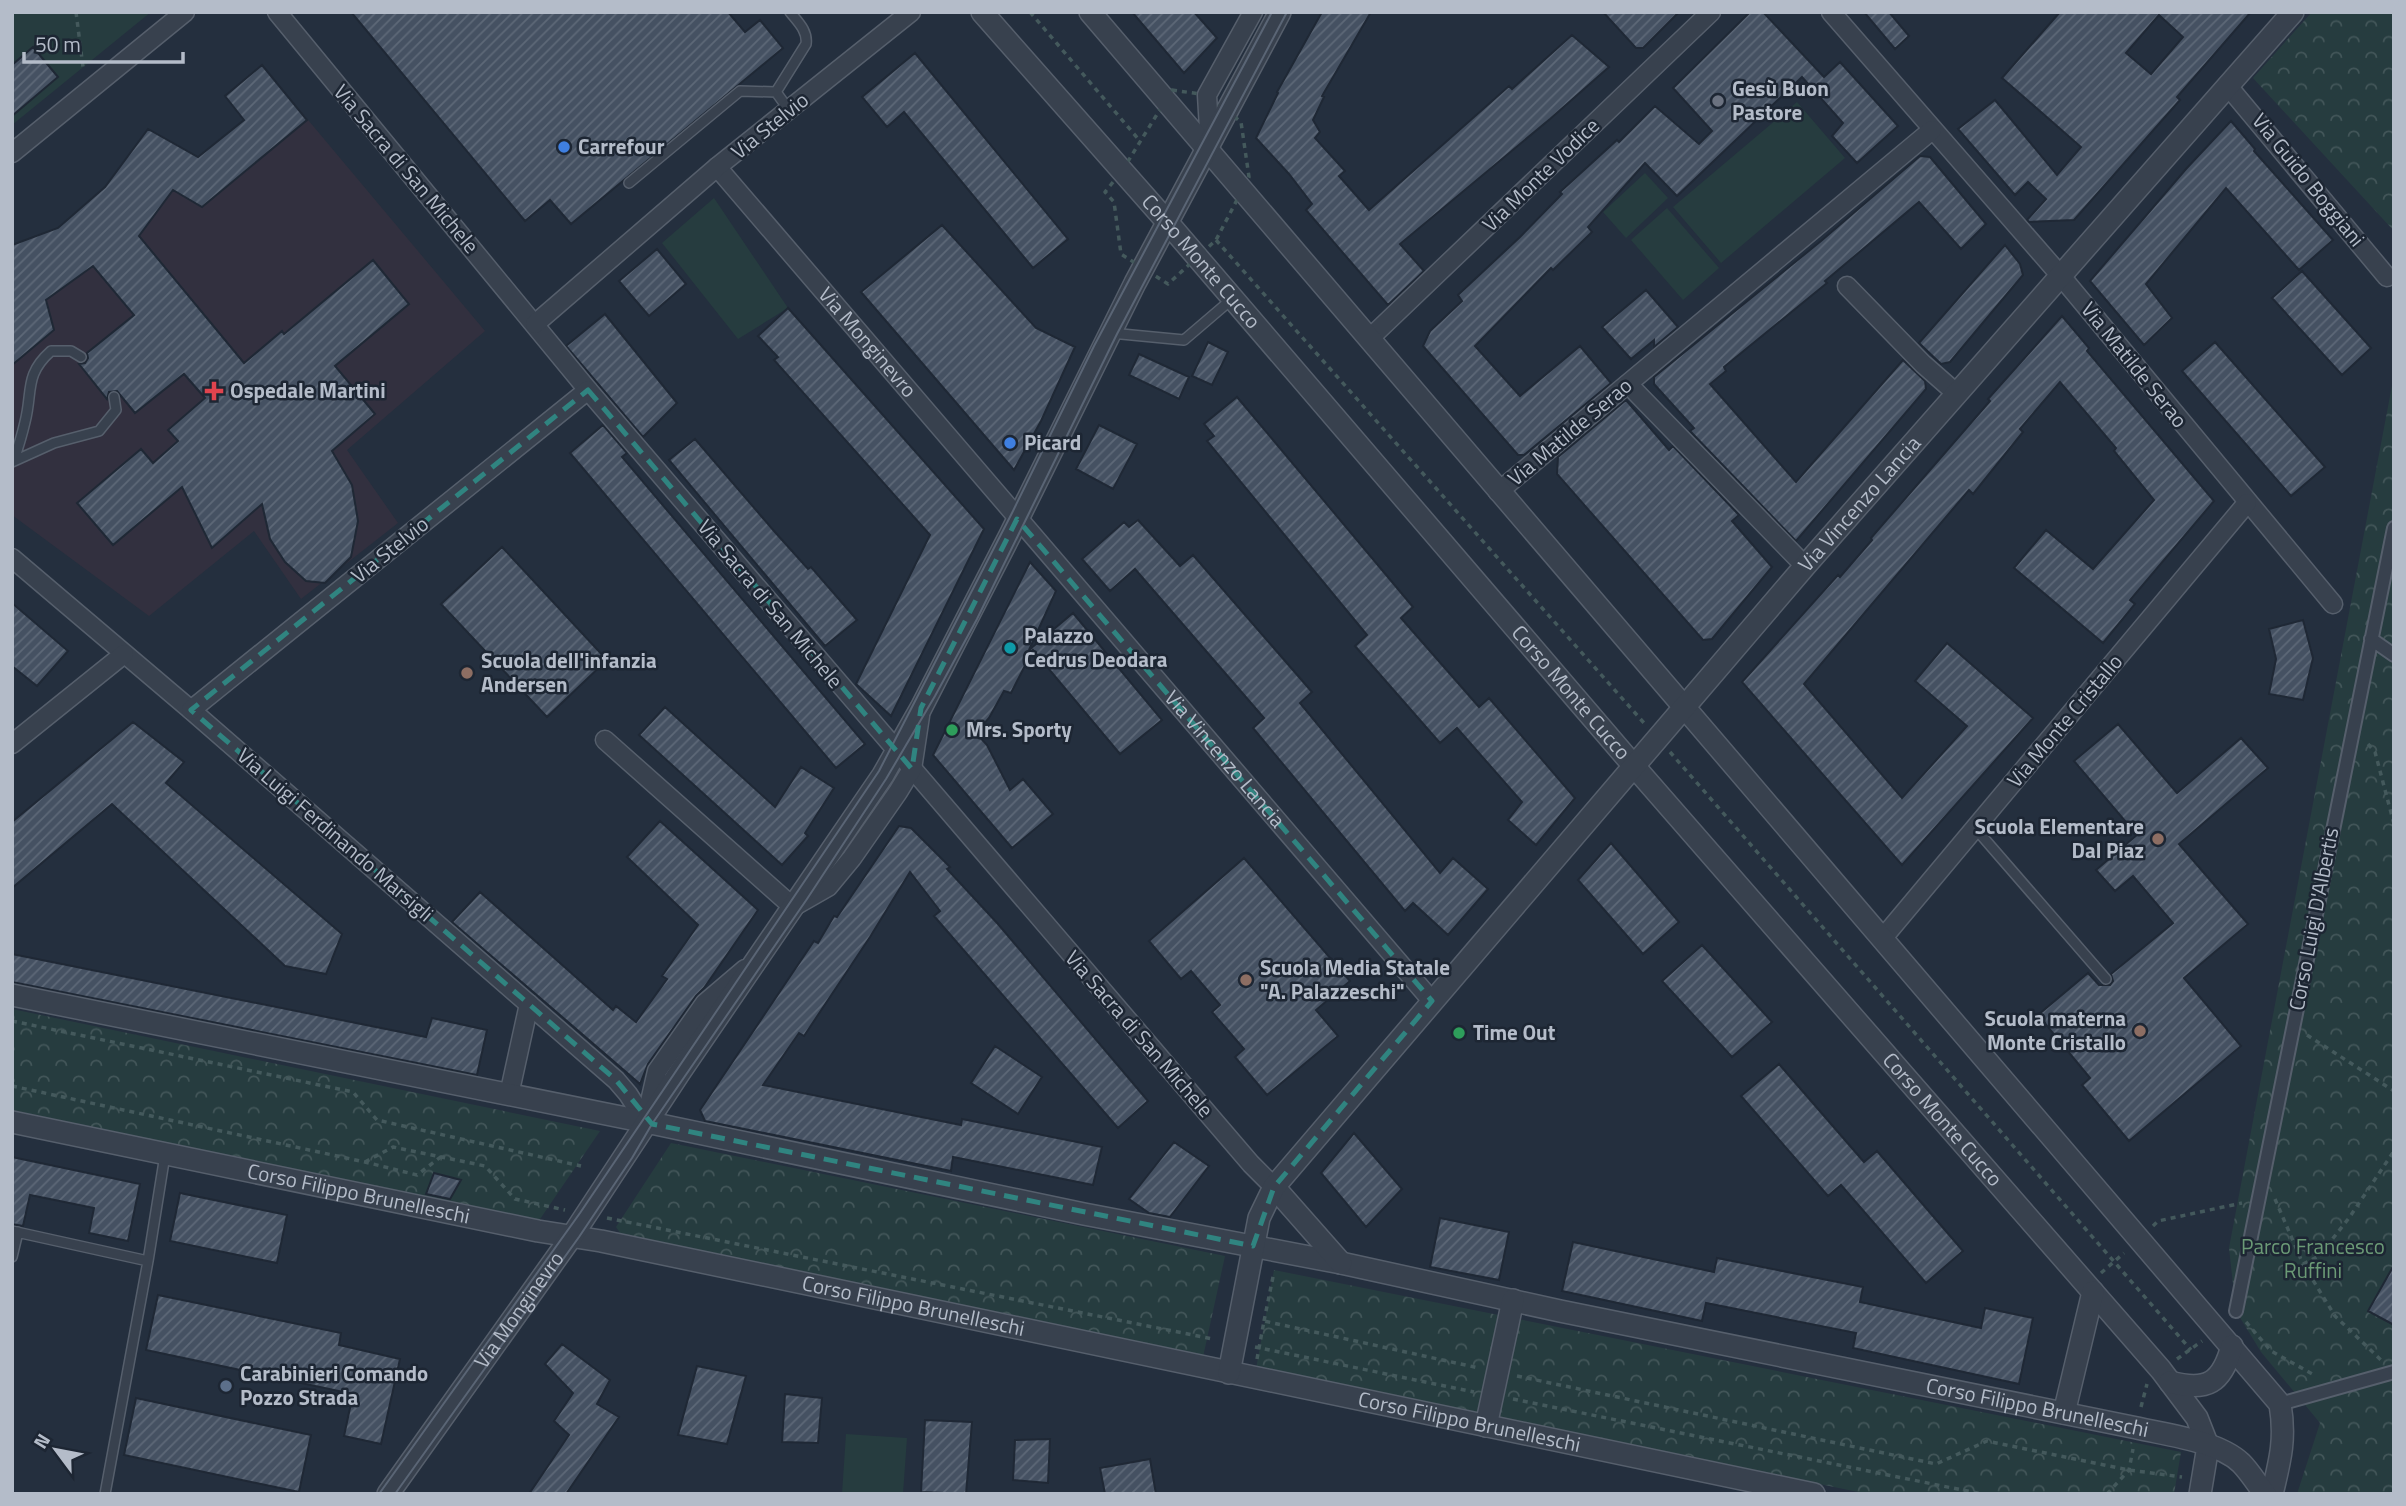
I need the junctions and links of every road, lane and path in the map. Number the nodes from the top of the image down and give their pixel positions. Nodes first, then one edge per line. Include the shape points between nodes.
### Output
1 (76, 12) edge
2 (185, 12) edge
3 (276, 12) edge
4 (790, 12) edge
5 (911, 12) edge
6 (982, 12) edge
7 (1030, 12) edge
8 (1090, 12) edge
9 (1253, 12) edge
10 (1280, 12) edge
11 (1711, 12) edge
12 (1831, 12) edge
13 (2292, 12) edge
14 (83, 67) dead end
15 (2227, 85) junction
16 (776, 92) junction
17 (1207, 96) junction
18 (1165, 99) junction
19 (789, 110) junction
20 (1228, 110) junction
21 (1931, 130) junction
22 (1141, 141) junction
23 (1207, 148) junction
24 (12, 153) edge
25 (718, 167) junction
26 (1122, 172) junction
27 (629, 183) dead end
28 (1242, 190) junction
29 (1167, 223) junction
30 (1216, 240) junction
31 (1197, 258) junction
32 (1143, 268) junction
33 (2060, 275) junction
34 (2387, 278) dead end
35 (1847, 286) dead end
36 (1232, 299) junction
37 (535, 324) junction
38 (1109, 333) junction
39 (1370, 338) junction
40 (81, 357) dead end
41 (1628, 384) junction
42 (588, 390) junction
43 (1956, 393) junction
44 (114, 397) dead end
45 (13, 461) edge
46 (1498, 492) junction
47 (2247, 503) junction
48 (1017, 519) junction
49 (2394, 528) edge
50 (12, 558) edge
51 (1805, 566) junction
52 (2333, 604) dead end
53 (2371, 639) junction
54 (124, 653) junction
55 (2394, 654) edge
56 (921, 708) junction
57 (1683, 708) junction
58 (191, 710) junction
59 (2352, 727) junction
60 (1657, 738) junction
61 (605, 740) dead end
62 (12, 744) edge
63 (897, 751) junction
64 (1633, 765) junction
65 (912, 769) junction
66 (2394, 824) edge
67 (1975, 828) junction
68 (793, 906) junction
69 (1882, 939) junction
70 (2106, 979) dead end
71 (12, 995) edge
72 (1432, 1001) junction
73 (529, 1004) junction
74 (12, 1021) edge
75 (2293, 1027) junction
76 (12, 1086) edge
77 (2394, 1091) edge
78 (509, 1095) junction
79 (12, 1122) edge
80 (646, 1122) junction
81 (2394, 1151) edge
82 (165, 1156) junction
83 (443, 1156) junction
84 (365, 1162) junction
85 (581, 1166) dead end
86 (2264, 1169) junction
87 (1274, 1187) junction
88 (586, 1214) junction
89 (15, 1231) edge
90 (572, 1236) junction
91 (1253, 1246) junction
92 (1278, 1251) junction
93 (12, 1257) edge
94 (148, 1261) junction
95 (1341, 1263) junction
96 (2303, 1264) junction
97 (2093, 1292) junction
98 (1513, 1300) junction
99 (2236, 1311) joint
100 (1264, 1321) dead end
101 (1234, 1343) junction
102 (2232, 1346) junction
103 (2191, 1350) dead end
104 (2390, 1367) edge
105 (1229, 1373) junction
106 (2166, 1376) junction
107 (2317, 1376) dead end
108 (1492, 1395) junction
109 (2280, 1405) junction
110 (2064, 1413) junction
111 (1486, 1426) junction
112 (2208, 1446) junction
113 (105, 1494) edge
114 (388, 1494) edge
115 (1814, 1494) edge
116 (1982, 1494) edge
117 (2200, 1494) edge
118 (2265, 1494) edge
119 (2272, 1494) edge

1 - 14 path
2 - 24 street
3 - 37 street, Via Sacra di San Michele
4 - 16 lane via 807,37 806,44
5 - 19 street, Via Stelvio
6 - 26 street, Corso Monte Cucco
7 - 22 path
8 - 18 street
9 - 17 street
10 - 20 street, Via Monginevro
11 - 39 street, Via Monte Vodice
12 - 21 street, Via Matilde Serao
13 - 15 street, Via Vincenzo Lancia
15 - 33 street, Via Vincenzo Lancia
15 - 34 street, Via Guido Boggiani
16 - 19 lane
16 - 27 lane via 740,91
17 - 18 path via 1172,90
17 - 20 path
17 - 23 street, Via Monginevro
18 - 22 path
18 - 23 street
19 - 25 street, Via Stelvio
20 - 23 street, Via Monginevro
20 - 28 path via 1241,122 1249,177
21 - 33 street, Via Matilde Serao
21 - 41 street, Via Matilde Serao
22 - 26 path
23 - 28 street
23 - 29 street, Via Monginevro
25 - 37 street, Via Stelvio
25 - 48 street, Via Monginevro
26 - 29 street, Corso Monte Cucco
26 - 32 path via 1105,192 1114,202 1121,254
28 - 30 path
28 - 39 street
29 - 31 street, Corso Monte Cucco
29 - 32 street, Via Monginevro
30 - 31 path
30 - 60 path
31 - 32 path via 1168,284
31 - 36 street, Corso Monte Cucco
32 - 38 street, Via Monginevro
33 - 43 street, Via Vincenzo Lancia
33 - 47 street, Via Matilde Serao
35 - 43 street
36 - 38 lane via 1184,340
36 - 64 street, Corso Monte Cucco
37 - 42 street, Via Sacra di San Michele
38 - 48 street, Via Monginevro
39 - 46 street
40 - 45 lane via 71,351 51,351 36,364
41 - 46 street, Via Matilde Serao
41 - 51 street
42 - 58 street, Via Stelvio
42 - 63 street, Via Sacra di San Michele
43 - 51 street, Via Vincenzo Lancia
44 - 45 lane via 116,410 99,431
46 - 57 street
47 - 52 street, Via Matilde Serao
47 - 67 street, Via Monte Cristallo
48 - 56 street, Via Monginevro
48 - 72 street, Via Vincenzo Lancia
49 - 53 street, Corso Luigi D'Albertis
50 - 54 street, Via Luigi Ferdinando Marsigli
51 - 57 street, Via Vincenzo Lancia
53 - 55 street
53 - 59 street, Corso Luigi D'Albertis
54 - 58 street, Via Luigi Ferdinando Marsigli
54 - 62 street
56 - 63 street, Via Monginevro
56 - 65 street, Via Monginevro
57 - 60 street, Via Vincenzo Lancia
57 - 69 street
58 - 73 street, Via Luigi Ferdinando Marsigli
59 - 66 path via 2375,752
59 - 75 street, Corso Luigi D'Albertis
60 - 64 street, Via Vincenzo Lancia
60 - 103 path
61 - 68 street
63 - 65 street, Via Sacra di San Michele
63 - 68 street, Via Monginevro
64 - 72 street, Via Vincenzo Lancia
64 - 97 street, Corso Monte Cucco
65 - 68 street, Via Monginevro via 828,887
65 - 87 street, Via Sacra di San Michele
67 - 69 street, Via Monte Cristallo
67 - 70 lane
68 - 80 street, Via Monginevro
69 - 102 street
71 - 78 street, Corso Filippo Brunelleschi
72 - 87 street, Via Vincenzo Lancia
73 - 78 street
73 - 80 street, Via Luigi Ferdinando Marsigli via 616,1080
74 - 85 path via 353,1092 377,1120
75 - 77 path
75 - 86 street, Corso Luigi D'Albertis
76 - 84 path
78 - 80 street, Corso Filippo Brunelleschi
79 - 82 street, Corso Filippo Brunelleschi
80 - 88 street, Via Monginevro
80 - 91 street, Corso Filippo Brunelleschi
81 - 96 path via 2319,1256
82 - 90 street, Corso Filippo Brunelleschi
82 - 94 lane
83 - 84 path via 393,1147
83 - 84 path via 417,1175
83 - 88 path via 485,1166 515,1199
86 - 96 path
86 - 99 street, Corso Luigi D'Albertis
87 - 91 street, Via Vincenzo Lancia via 1259,1218
87 - 95 street
88 - 90 street, Via Monginevro
88 - 101 path
89 - 93 lane
89 - 94 lane
90 - 105 street, Corso Filippo Brunelleschi
90 - 114 street, Via Monginevro
91 - 92 street, Corso Filippo Brunelleschi
91 - 101 street, Via Vincenzo Lancia
92 - 95 street, Corso Filippo Brunelleschi
92 - 100 path
94 - 113 lane
95 - 98 street, Corso Filippo Brunelleschi
96 - 104 path via 2335,1316
97 - 106 street, Corso Monte Cucco
97 - 110 street
98 - 108 street
98 - 110 street, Corso Filippo Brunelleschi
99 - 107 path via 2271,1351
101 - 105 street, Via Vincenzo Lancia
101 - 108 path
102 - 106 street via 2227,1364 2203,1387 2186,1386
102 - 109 street
104 - 109 street
105 - 111 street, Corso Filippo Brunelleschi
106 - 112 street via 2197,1418
108 - 111 street
108 - 116 path
109 - 119 street via 2283,1451
110 - 112 street, Corso Filippo Brunelleschi
111 - 115 street, Corso Filippo Brunelleschi
112 - 117 street
112 - 118 street, Corso Filippo Brunelleschi via 2241,1464

